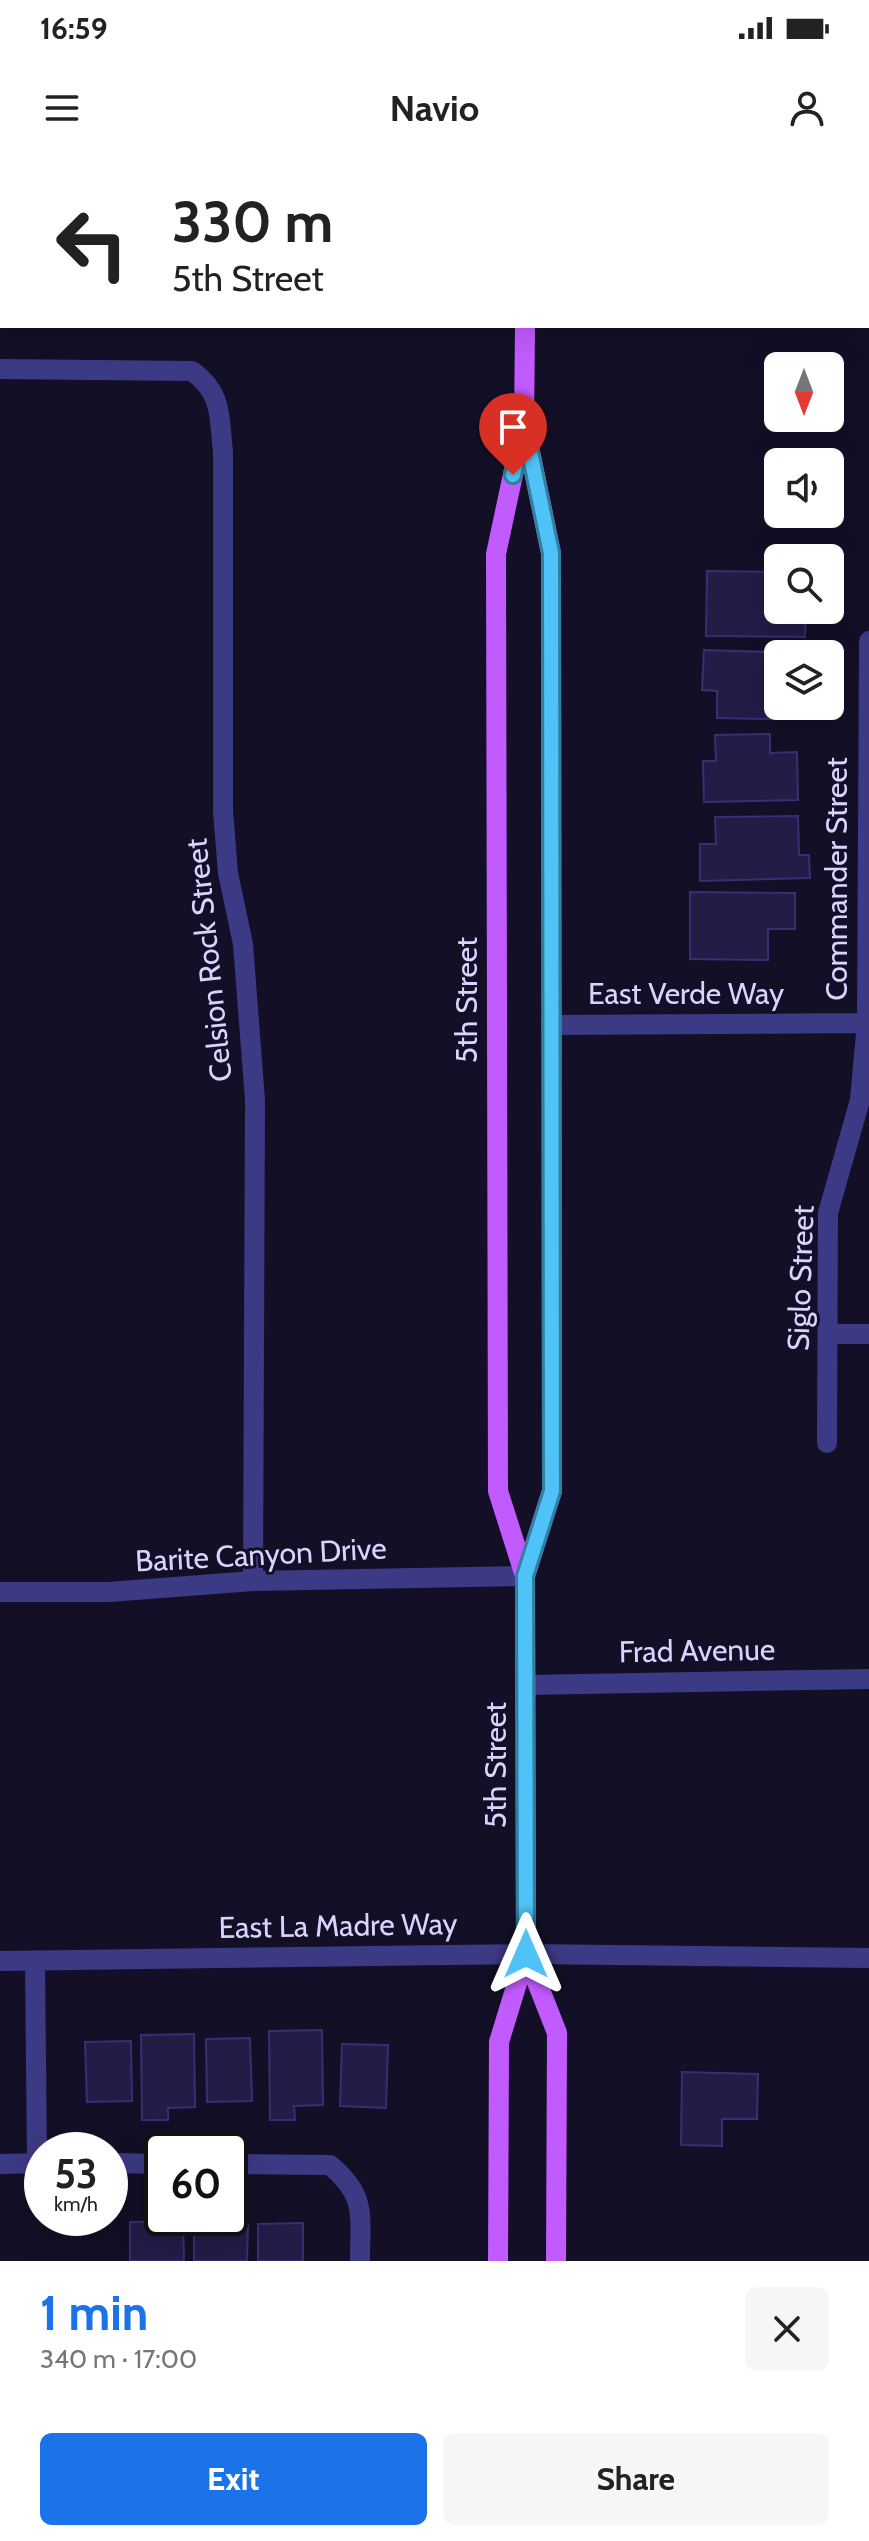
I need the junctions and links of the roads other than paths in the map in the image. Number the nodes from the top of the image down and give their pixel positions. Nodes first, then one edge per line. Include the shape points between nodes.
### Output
1 (525, 328) edge
2 (0, 369) edge
3 (524, 423) junction
4 (869, 641) edge
5 (868, 1023) edge
6 (551, 1025) junction
7 (828, 1334) junction
8 (869, 1334) edge
9 (827, 1443) dead end
10 (525, 1576) junction
11 (253, 1581) junction
12 (0, 1592) edge
13 (869, 1679) edge
14 (526, 1685) junction
15 (526, 1954) junction
16 (869, 1958) edge
17 (0, 1961) edge
18 (35, 1961) junction
19 (38, 2132) edge
20 (24, 2163) edge
21 (0, 2164) edge
22 (248, 2164) edge
23 (360, 2261) edge
24 (498, 2261) edge
25 (556, 2261) edge

1 - 3 main road, 5th Street
2 - 11 street, Celsion Rock Street via 192,371 217,398 223,452 223,811 228,873 245,960 255,1100
3 - 6 main road, 5th Street via 551,553
3 - 10 main road, 5th Street via 496,554 496,586 498,1491
4 - 5 street, Commander Street
5 - 6 street, East Verde Way
5 - 7 street, Siglo Street via 860,1100 828,1213
6 - 10 main road, 5th Street via 552,1491
7 - 8 street
7 - 9 street, Siglo Street
10 - 11 street, Barite Canyon Drive
10 - 14 main road, 5th Street
11 - 12 street, Barite Canyon Drive via 109,1592
13 - 14 street, Frad Avenue
14 - 15 main road, 5th Street
15 - 16 street, East La Madre Way
15 - 18 street, East La Madre Way
15 - 24 main road, 5th Street via 499,2042
15 - 25 main road, 5th Street via 557,2033
17 - 18 street, East La Madre Way
18 - 19 street
20 - 21 street
22 - 23 street via 330,2165 353,2184 360,2211

